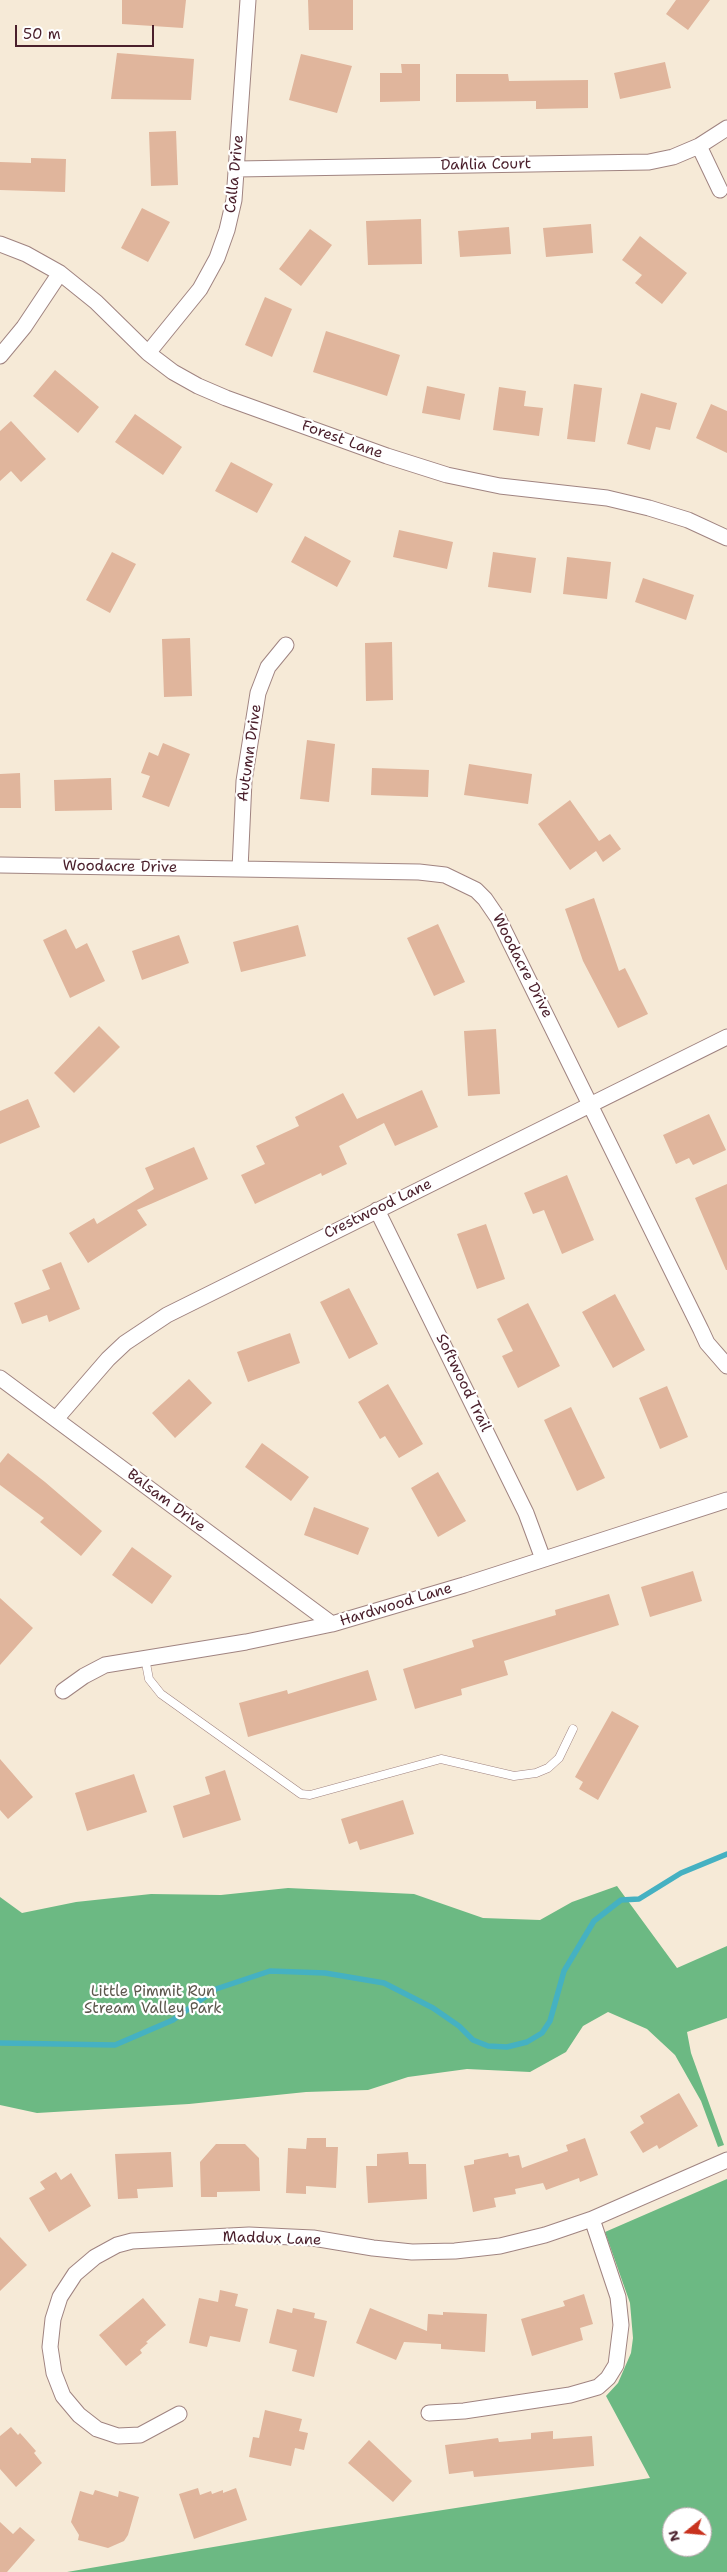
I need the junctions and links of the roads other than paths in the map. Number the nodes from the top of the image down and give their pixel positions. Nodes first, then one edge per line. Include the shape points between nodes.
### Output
1 (248, 0) edge
2 (727, 128) edge
3 (698, 146) junction
4 (237, 169) junction
5 (720, 190) dead end
6 (0, 244) edge
7 (60, 273) junction
8 (148, 353) junction
9 (0, 356) edge
10 (727, 538) edge
11 (286, 646) dead end
12 (0, 865) edge
13 (240, 869) junction
14 (727, 1037) edge
15 (590, 1104) junction
16 (377, 1210) junction
17 (727, 1366) edge
18 (0, 1378) edge
19 (56, 1419) junction
20 (727, 1500) edge
21 (543, 1559) junction
22 (332, 1624) junction
23 (144, 1658) junction
24 (63, 1691) dead end
25 (573, 1729) dead end
26 (727, 2160) edge
27 (592, 2219) junction
28 (429, 2413) dead end
29 (179, 2414) dead end

1 - 4 street, Calla Drive
2 - 3 street, Dahlia Court
3 - 4 street, Dahlia Court via 673,157 648,162
3 - 5 street
4 - 8 street, Calla Drive via 234,200 217,258 200,289
6 - 7 street, Forest Lane
7 - 8 street, Forest Lane via 96,302
7 - 9 street
8 - 10 street, Forest Lane via 198,386 387,456 447,475 500,486 607,498 649,508 688,520
11 - 13 street, Autumn Drive via 268,667 258,693 244,781
12 - 13 street, Woodacre Drive
13 - 15 street, Woodacre Drive via 431,872 466,883 486,899 498,918
14 - 15 street, Crestwood Lane
15 - 16 street, Crestwood Lane
15 - 17 street, Woodacre Drive via 700,1330
16 - 19 street, Crestwood Lane via 195,1300 144,1329 108,1359
16 - 21 street, Softwood Trail via 526,1513
18 - 19 street, Balsam Drive
19 - 22 street, Balsam Drive
20 - 21 street, Hardwood Lane
21 - 22 street, Hardwood Lane
22 - 23 street, Hardwood Lane
23 - 24 street, Hardwood Lane via 105,1665
23 - 25 lane via 149,1679 161,1694 301,1794 310,1795 441,1759 514,1776 536,1773 559,1758
26 - 27 street, Maddux Lane
27 - 28 street via 618,2297 621,2325 616,2366 608,2378 598,2387 570,2395
27 - 29 street, Maddux Lane via 536,2238 455,2251 412,2252 313,2238 249,2235 132,2241 117,2245 82,2268 60,2297 53,2319 50,2347 54,2372 63,2396 97,2429 118,2436 140,2435

